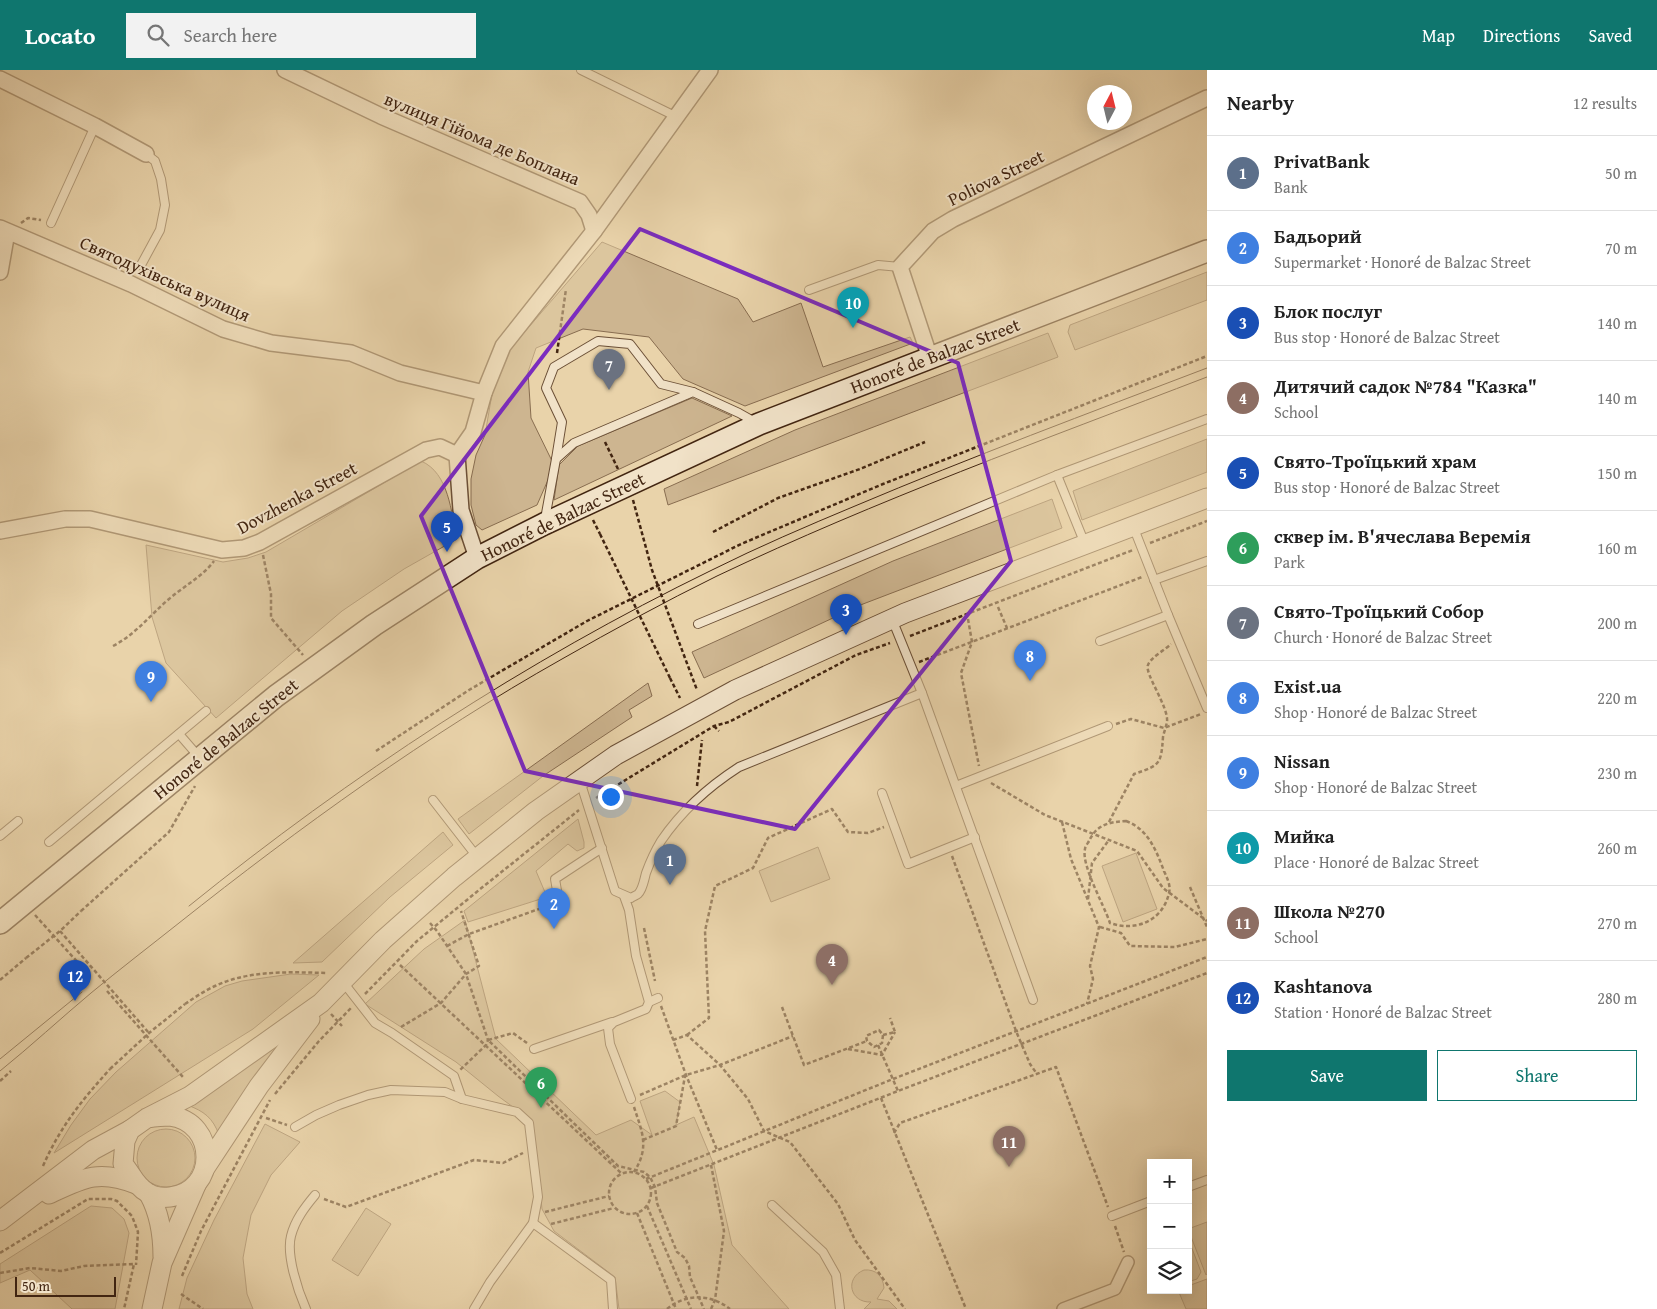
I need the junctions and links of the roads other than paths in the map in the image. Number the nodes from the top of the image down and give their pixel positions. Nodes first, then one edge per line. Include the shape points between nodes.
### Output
1 (285, 70) edge
2 (581, 70) edge
3 (710, 70) edge
4 (0, 78) edge
5 (1207, 98) edge
6 (677, 117) junction
7 (95, 126) junction
8 (146, 154) joint
9 (50, 223) road end
10 (4, 230) edge
11 (594, 231) junction
12 (1207, 251) edge
13 (141, 265) dead end
14 (900, 267) junction
15 (0, 272) edge
16 (809, 290) dead end
17 (930, 358) junction
18 (693, 392) junction
19 (484, 393) junction
20 (1207, 419) edge
21 (759, 424) junction
22 (456, 455) junction
23 (556, 459) junction
24 (1057, 475) junction
25 (1207, 498) edge
26 (544, 524) junction
27 (1133, 526) junction
28 (0, 531) edge
29 (1085, 544) junction
30 (477, 558) junction
31 (1207, 561) edge
32 (1153, 577) junction
33 (1168, 615) junction
34 (892, 620) junction
35 (698, 624) dead end
36 (1100, 641) dead end
37 (922, 693) junction
38 (1207, 708) edge
39 (206, 711) dead end
40 (1108, 726) road end
41 (179, 734) junction
42 (201, 758) junction
43 (580, 781) junction
44 (956, 786) junction
45 (882, 793) dead end
46 (433, 800) dead end
47 (18, 821) dead end
48 (0, 836) edge
49 (975, 837) junction
50 (49, 842) dead end
51 (602, 848) junction
52 (478, 858) junction
53 (624, 896) junction
54 (559, 902) road end
55 (0, 923) edge
56 (343, 982) junction
57 (658, 998) road end
58 (1033, 1000) dead end
59 (649, 1002) junction
60 (326, 1008) junction
61 (614, 1022) junction
62 (534, 1049) road end
63 (462, 1099) junction
64 (631, 1099) road end
65 (147, 1118) junction
66 (295, 1128) road end
67 (130, 1130) junction
68 (201, 1176) junction
69 (1207, 1180) edge
70 (1192, 1186) edge
71 (143, 1189) junction
72 (315, 1195) road end
73 (1147, 1203) edge
74 (772, 1206) dead end
75 (7, 1216) edge
76 (1112, 1216) road end
77 (536, 1225) junction
78 (1128, 1262) road end
79 (162, 1263) junction
80 (152, 1309) edge
81 (306, 1309) edge
82 (474, 1309) edge
83 (613, 1309) edge
84 (840, 1309) edge
85 (1064, 1309) edge

1 - 11 street, вулиця Гійома де Боплана via 381,116 580,202
2 - 6 lane
3 - 6 street
4 - 7 street
5 - 14 street, Poliova Street via 953,218 933,231
6 - 11 street
7 - 8 street
7 - 9 lane
8 - 13 lane via 155,162 166,205 160,230
10 - 15 street
10 - 19 street, Святодухівська вулиця via 131,284 223,329 271,343 351,353 400,373
11 - 19 street via 503,346
12 - 17 main road, Honoré de Balzac Street
14 - 16 lane via 878,265
14 - 17 street
17 - 21 main road, Honoré de Balzac Street
18 - 21 lane
18 - 23 lane via 574,442
18 - 23 lane via 661,384 630,344 598,341 554,367 546,388 562,422
19 - 22 street via 473,432
20 - 24 lane
21 - 26 main road, Honoré de Balzac Street
22 - 28 street, Dovzhenka Street via 440,448 426,450 244,548 222,550 90,518 65,519
22 - 30 street via 461,510
23 - 26 lane
24 - 29 lane
24 - 35 lane
25 - 27 street
26 - 30 main road, Honoré de Balzac Street
27 - 29 street
27 - 32 lane
29 - 34 street
30 - 42 main road, Honoré de Balzac Street via 374,625 276,696
31 - 32 lane
32 - 33 lane
33 - 36 lane
33 - 38 lane
34 - 37 lane
34 - 43 street via 719,698 616,756
37 - 44 lane
37 - 53 lane via 739,767 695,800 679,817 651,860 637,895 631,898
39 - 41 lane
40 - 44 lane
41 - 42 lane
41 - 50 lane
42 - 55 main road, Honoré de Balzac Street
43 - 51 lane
43 - 52 street via 536,811
44 - 49 lane
45 - 49 lane via 908,864
46 - 52 lane
47 - 48 lane
49 - 58 lane
51 - 53 lane via 615,892
51 - 54 lane via 555,879
52 - 56 street via 383,940
53 - 59 lane
56 - 60 street
56 - 63 lane via 375,1023 454,1076
57 - 59 lane
59 - 61 lane via 646,1009
60 - 65 street via 190,1096
60 - 68 street via 259,1086
61 - 62 lane
61 - 64 lane via 608,1028 610,1044
63 - 66 lane via 445,1092 391,1090 339,1105
63 - 77 lane via 517,1112 529,1123 538,1198 534,1215
65 - 67 street
65 - 68 street via 170,1116 195,1127 204,1142 206,1160
67 - 71 street via 125,1141 123,1164
67 - 75 street via 92,1150
68 - 71 street via 183,1194 175,1197 158,1197
68 - 79 street
69 - 70 lane
71 - 75 street via 124,1179 106,1176 81,1179
71 - 79 street via 157,1209 163,1242
72 - 81 lane via 302,1210 290,1237 292,1266
73 - 76 lane
74 - 84 lane via 823,1252 836,1275
77 - 82 lane via 490,1282
77 - 83 lane via 611,1280
78 - 85 street via 1115,1289
79 - 80 street

